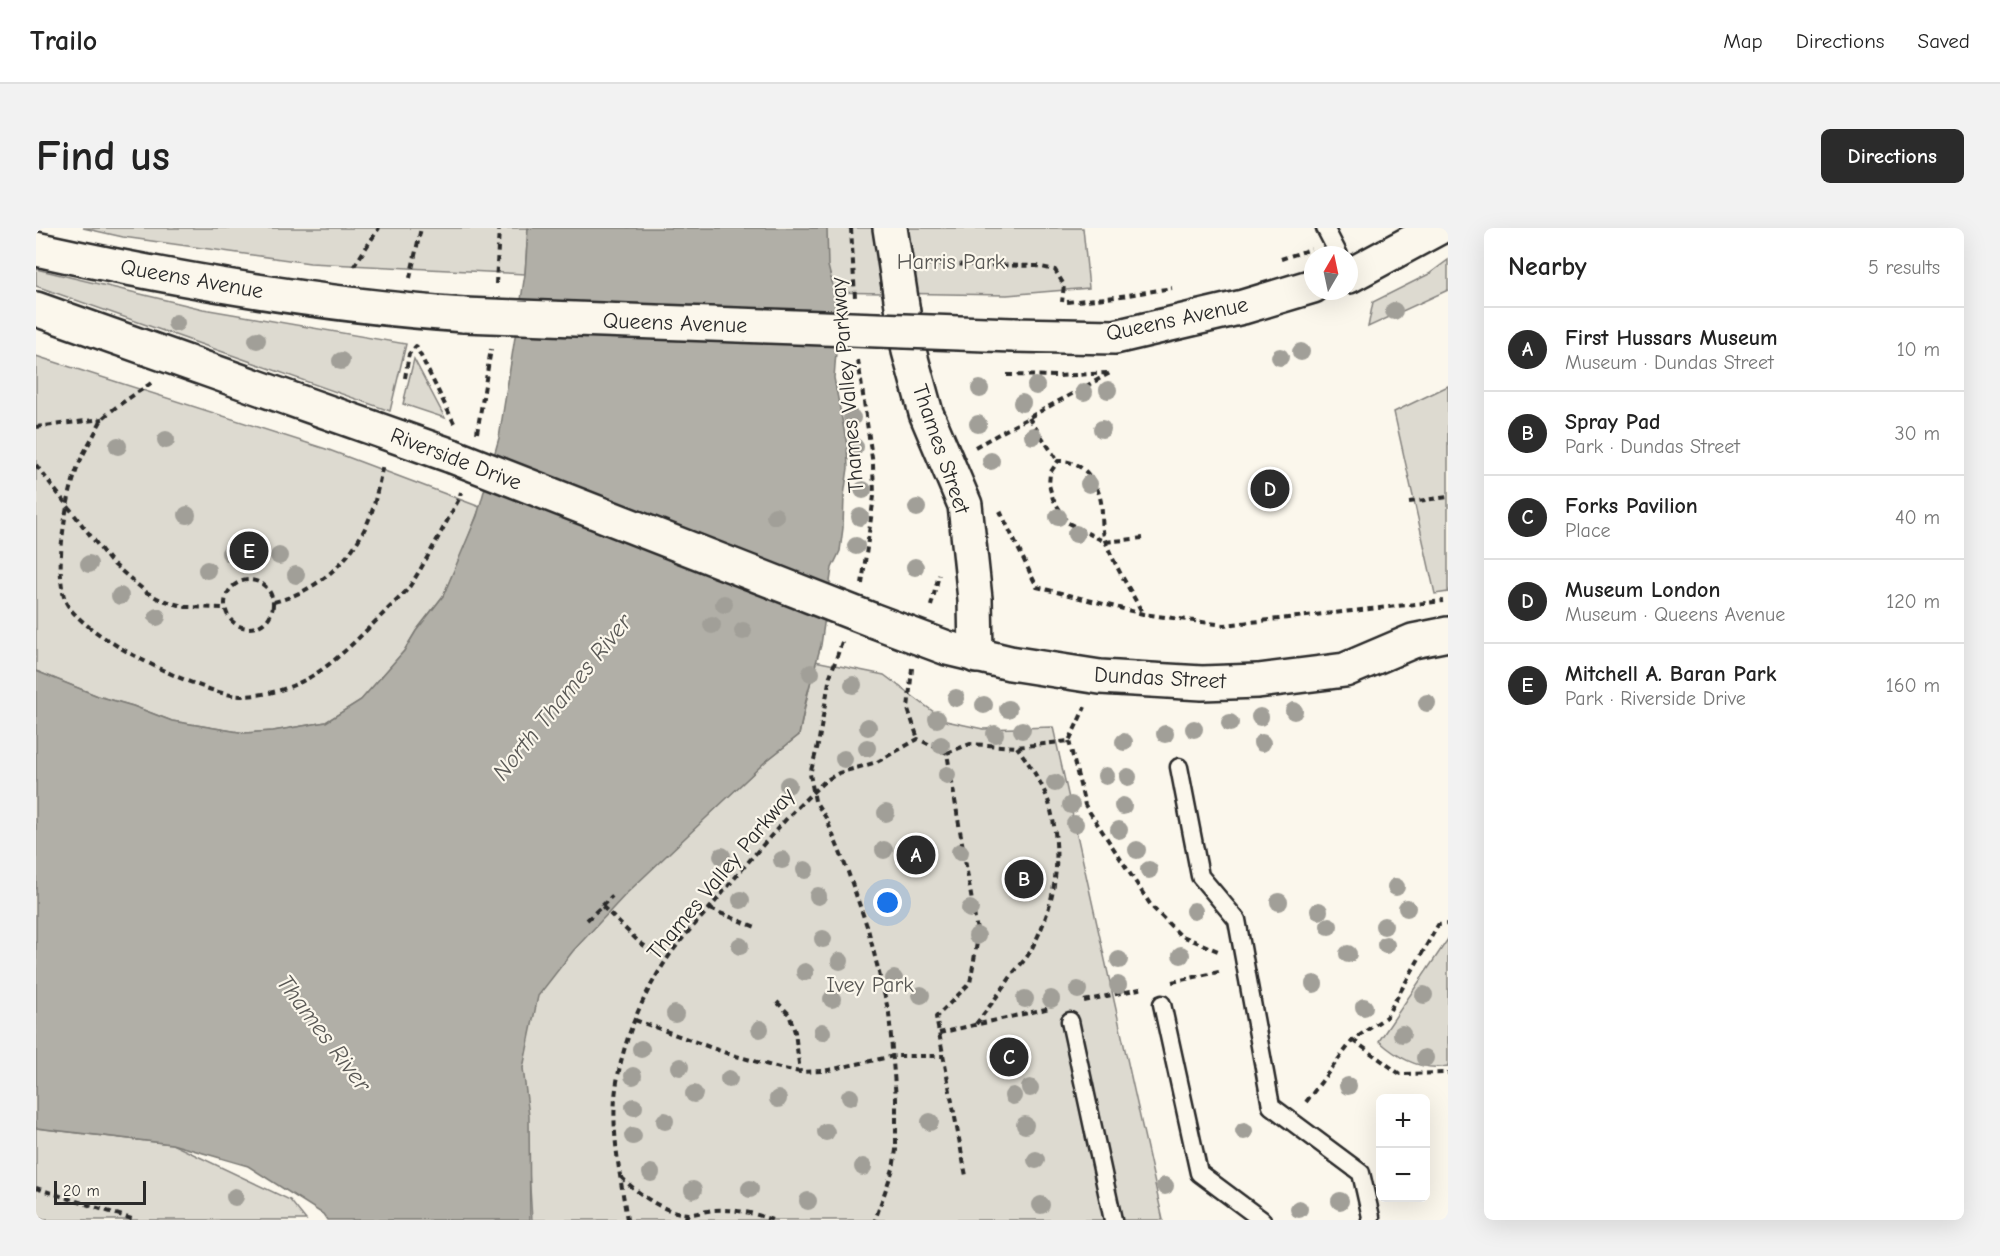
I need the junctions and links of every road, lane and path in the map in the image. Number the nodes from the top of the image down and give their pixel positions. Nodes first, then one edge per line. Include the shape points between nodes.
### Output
1 (379, 228) edge
2 (421, 228) edge
3 (499, 228) edge
4 (851, 228) edge
5 (890, 228) edge
6 (1438, 228) edge
7 (36, 249) edge
8 (1358, 252) edge
9 (1304, 260) edge
10 (1276, 261) dead end
11 (927, 264) dead end
12 (354, 266) dead end
13 (1177, 287) dead end
14 (1304, 289) edge
15 (495, 292) dead end
16 (1062, 302) junction
17 (1051, 303) dead end
18 (855, 308) dead end
19 (36, 309) edge
20 (415, 312) junction
21 (491, 346) dead end
22 (858, 353) dead end
23 (1110, 373) dead end
24 (160, 376) dead end
25 (405, 378) dead end
26 (1029, 418) junction
27 (102, 419) junction
28 (36, 427) edge
29 (987, 440) dead end
30 (462, 442) junction
31 (385, 453) dead end
32 (1058, 461) junction
33 (36, 465) edge
34 (462, 489) dead end
35 (1448, 497) edge
36 (1409, 502) dead end
37 (996, 503) dead end
38 (67, 504) junction
39 (1143, 538) dead end
40 (1105, 542) junction
41 (274, 602) junction
42 (1448, 602) edge
43 (225, 608) junction
44 (1143, 614) junction
45 (859, 615) junction
46 (1448, 634) edge
47 (915, 653) junction
48 (976, 656) junction
49 (1100, 677) junction
50 (918, 739) junction
51 (1069, 741) junction
52 (1017, 747) junction
53 (947, 753) junction
54 (1179, 767) dead end
55 (813, 792) junction
56 (612, 896) dead end
57 (602, 906) junction
58 (710, 909) junction
59 (587, 920) dead end
60 (1448, 924) edge
61 (758, 928) dead end
62 (665, 960) junction
63 (1244, 964) junction
64 (1168, 983) dead end
65 (1146, 987) dead end
66 (777, 1002) dead end
67 (1078, 1002) dead end
68 (1162, 1004) dead end
69 (1056, 1007) dead end
70 (635, 1020) junction
71 (1070, 1021) dead end
72 (975, 1025) junction
73 (939, 1033) junction
74 (1353, 1040) junction
75 (894, 1056) junction
76 (944, 1056) junction
77 (800, 1072) junction
78 (1448, 1073) edge
79 (1292, 1122) junction
80 (966, 1176) dead end
81 (621, 1177) junction
82 (36, 1188) edge
83 (689, 1214) junction
84 (1373, 1219) edge
85 (135, 1220) edge
86 (627, 1220) edge
87 (684, 1220) edge
88 (772, 1220) edge
89 (875, 1220) edge
90 (1113, 1220) edge
91 (1262, 1220) edge
92 (1353, 1220) edge

1 - 12 path
2 - 20 path via 410,279
3 - 15 path
4 - 18 path, Thames Valley Parkway
5 - 48 main road, Thames Street via 909,351 926,413 965,505 975,599
6 - 8 main road
7 - 20 main road, Queens Avenue via 241,289
9 - 10 path
11 - 16 path via 1037,266 1056,270 1064,285
13 - 16 path
14 - 20 main road, Queens Avenue, bridge via 1115,337
16 - 17 path
19 - 30 main road, Riverside Drive
21 - 30 path
22 - 45 path, Thames Valley Parkway via 874,496
23 - 26 path
24 - 27 path
25 - 30 path via 409,354 416,346
26 - 29 path
26 - 32 path
27 - 28 path
27 - 38 path via 78,466
30 - 45 main road, Riverside Drive, bridge
31 - 41 path via 374,506 357,543 323,579 305,591
32 - 40 path via 1067,460 1085,469 1101,499
32 - 40 path via 1050,473 1053,499 1068,523
33 - 38 path
34 - 38 path via 409,588 358,638 322,669 294,685 249,696 218,692 144,661 71,611 60,571
35 - 36 path
37 - 44 path via 1037,587
38 - 43 path via 110,561 146,592 186,607
39 - 40 path
40 - 44 path
41 - 43 path via 264,623 248,628 233,622
41 - 43 path via 268,587 246,580 227,593
42 - 44 path via 1224,625
45 - 47 main road, Dundas Street
45 - 55 path, Thames Valley Parkway via 830,676 810,774
46 - 49 main road, Dundas Street via 1413,641 1346,670 1258,681 1202,683
47 - 48 main road, Dundas Street
47 - 50 path via 908,709
48 - 49 main road, Dundas Street
49 - 51 path
50 - 53 path
50 - 55 path via 877,762 839,773
51 - 52 path
51 - 63 path via 1085,805 1152,908 1180,934
52 - 53 path via 970,744
52 - 72 path via 1048,802 1057,855 1053,893 1033,948
53 - 73 path via 978,937 970,983 936,1017
54 - 63 lane via 1200,876 1237,920
55 - 58 path, Thames Valley Parkway
55 - 75 path via 868,929 889,1013
56 - 57 path
57 - 59 path
57 - 62 path via 639,942
58 - 61 path
58 - 62 path, Thames Valley Parkway
60 - 74 path via 1438,925 1386,1017
62 - 70 path, Thames Valley Parkway
63 - 64 path
63 - 79 lane via 1271,1106
65 - 67 path
66 - 77 path via 789,1014 795,1032
68 - 91 lane via 1199,1173
69 - 72 path
70 - 77 path via 729,1053
70 - 81 path, Thames Valley Parkway via 620,1063 615,1096 614,1131
71 - 90 lane
72 - 73 path
73 - 76 path
74 - 78 path via 1400,1074
74 - 79 path
75 - 76 path
75 - 77 path via 824,1071
75 - 89 path via 896,1150
76 - 80 path
79 - 84 lane via 1361,1173
81 - 83 path via 641,1195 665,1208
81 - 86 path, Thames Valley Parkway
82 - 85 path
83 - 87 path
83 - 88 path via 734,1210
84 - 92 lane

